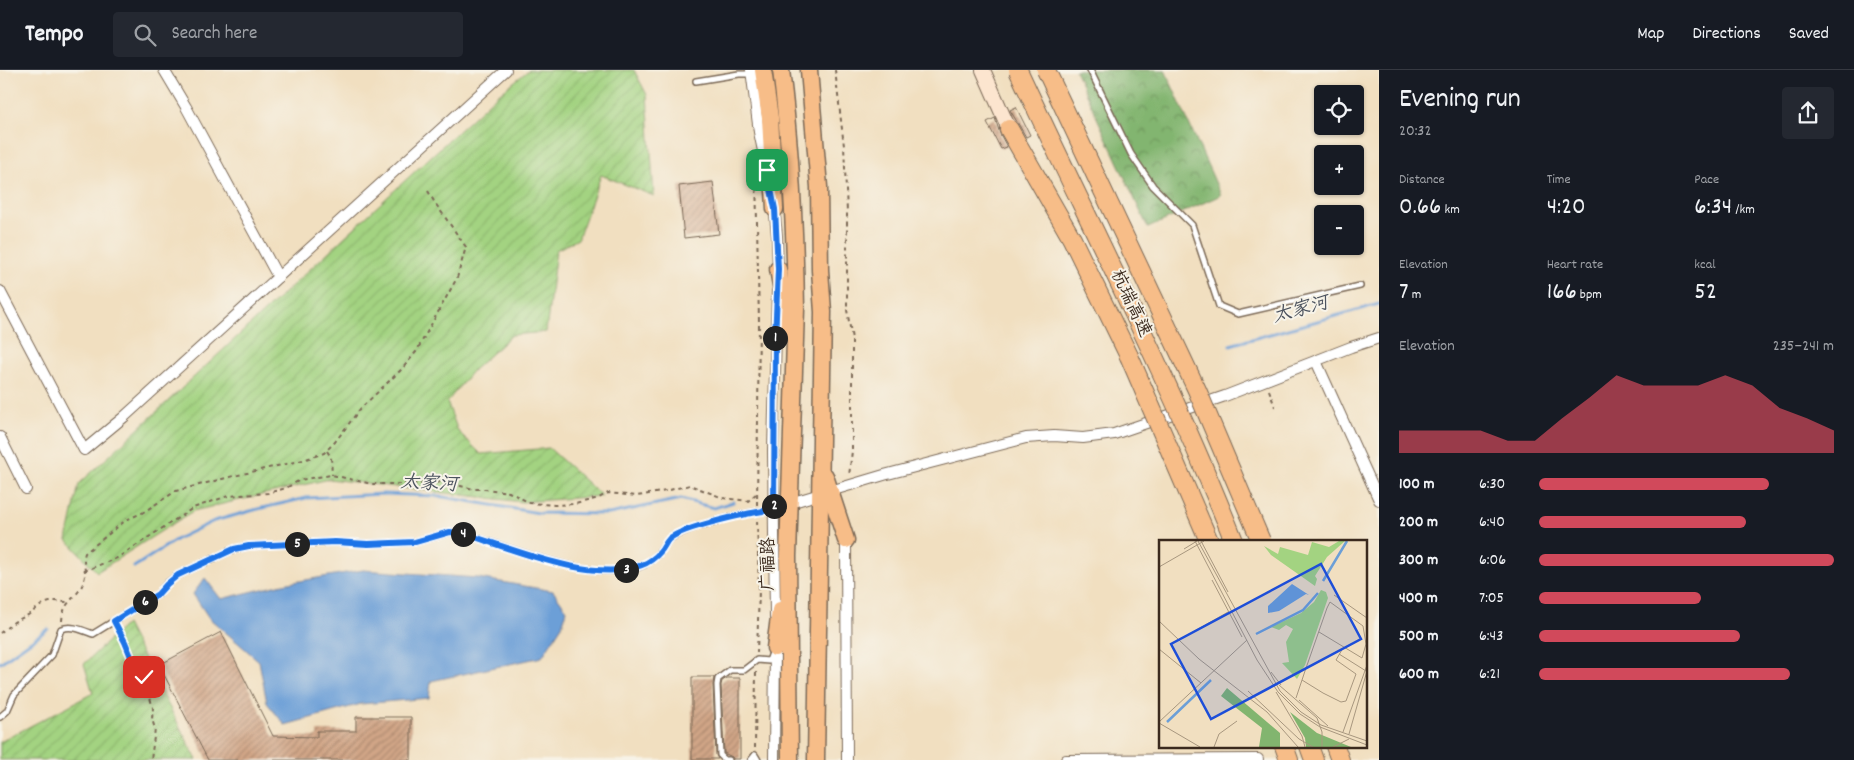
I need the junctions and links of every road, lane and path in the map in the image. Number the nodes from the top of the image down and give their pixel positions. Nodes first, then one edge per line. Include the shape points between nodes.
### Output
1 (164, 70) edge
2 (506, 70) edge
3 (781, 70) edge
4 (809, 70) edge
5 (835, 70) edge
6 (983, 70) edge
7 (1018, 70) edge
8 (1046, 70) edge
9 (1090, 70) edge
10 (756, 72) edge
11 (696, 81) dead end
12 (1010, 129) joint
13 (756, 167) dead end
14 (428, 190) dead end
15 (775, 209) joint
16 (778, 269) junction
17 (278, 277) junction
18 (1360, 286) dead end
19 (0, 291) edge
20 (1379, 338) edge
21 (795, 350) junction
22 (1316, 361) junction
23 (1265, 380) junction
24 (1275, 407) dead end
25 (0, 437) edge
26 (326, 451) junction
27 (332, 475) junction
28 (848, 485) junction
29 (26, 488) dead end
30 (757, 493) junction
31 (825, 493) junction
32 (1379, 500) edge
33 (790, 503) junction
34 (774, 510) junction
35 (757, 511) junction
36 (846, 540) joint
37 (1208, 540) edge
38 (1234, 540) edge
39 (1261, 540) edge
40 (788, 556) junction
41 (84, 571) junction
42 (68, 602) junction
43 (114, 621) junction
44 (61, 629) junction
45 (0, 633) edge
46 (775, 648) junction
47 (757, 660) junction
48 (0, 717) edge
49 (1285, 748) edge
50 (1310, 748) edge
51 (755, 758) edge
52 (1258, 759) edge
53 (151, 760) edge
54 (729, 760) edge
55 (774, 760) edge
56 (790, 760) edge
57 (816, 760) edge
58 (847, 760) edge
59 (1066, 760) edge
60 (1289, 760) edge
61 (1314, 760) edge

1 - 17 street
2 - 17 street
3 - 21 main road, 广福路 via 787,113 795,250
4 - 31 main road via 819,187 823,312 820,461
5 - 28 path via 844,146 846,310 852,339 852,452
6 - 12 main road
7 - 38 highway, 杭瑞高速, bridge via 1166,382
8 - 39 highway, 杭瑞高速, bridge via 1189,372
9 - 18 lane via 1136,162 1153,186 1192,224 1219,306 1238,314
10 - 11 lane
10 - 15 main road via 770,118
12 - 37 highway, bridge via 1072,239 1174,458
13 - 30 path via 759,303
14 - 26 path via 466,247 457,278 416,352 360,409
15 - 16 street
16 - 21 main road
16 - 34 street
17 - 19 street via 124,418 84,450
20 - 22 street
21 - 33 main road, 广福路
22 - 23 street
22 - 32 street
23 - 24 path
23 - 28 street via 1114,434 1083,438 1026,438
25 - 29 street
26 - 27 path via 331,457
26 - 41 path via 303,460 176,492 142,514 126,520 90,548 83,559
27 - 30 path via 372,484 443,482 508,492 530,503 554,505 575,504 608,493 637,496 690,485 723,498 748,501
27 - 41 path via 300,480 268,493 228,496 193,508 117,558
28 - 31 street
30 - 35 path
31 - 33 street
31 - 36 main road
31 - 57 main road
33 - 40 main road, 广福路
34 - 35 lane
34 - 46 street
35 - 43 lane via 682,532 668,540 660,552 644,565 621,571 578,568 450,532 415,542 249,546 224,553 178,575 158,594
35 - 47 path
36 - 58 street
40 - 46 main road
40 - 56 main road, 广福路
41 - 42 path via 85,579 79,591
42 - 44 path via 62,611
42 - 45 path via 43,604
43 - 44 lane via 93,634 74,628
43 - 53 path via 134,664 144,677 153,708 155,729
44 - 48 lane via 52,655 14,695 7,711
46 - 47 lane via 769,660
46 - 55 street
47 - 51 path
47 - 54 lane via 744,670 730,670 718,679 720,756
49 - 60 highway
50 - 61 highway
52 - 59 street

